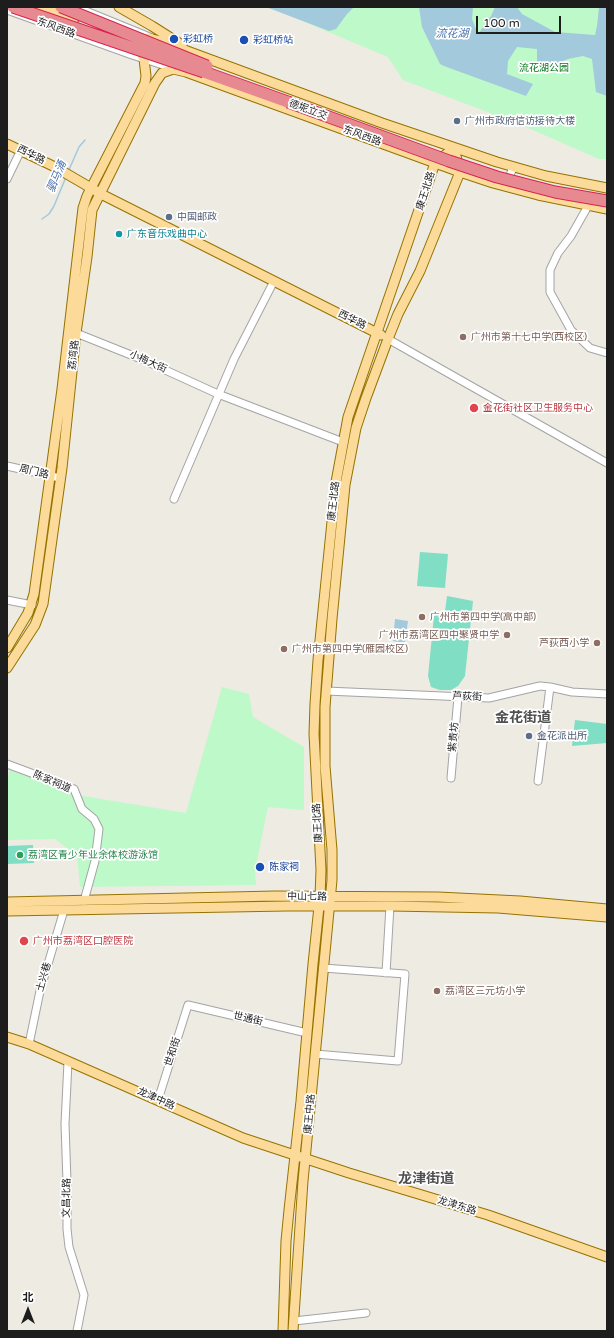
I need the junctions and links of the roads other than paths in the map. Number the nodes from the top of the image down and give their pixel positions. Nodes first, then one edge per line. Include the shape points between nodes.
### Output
1 (13, 7) edge
2 (32, 7) edge
3 (45, 7) edge
4 (60, 7) edge
5 (76, 7) edge
6 (119, 7) edge
7 (7, 10) edge
8 (78, 22) junction
9 (160, 41) junction
10 (130, 44) junction
11 (196, 54) junction
12 (144, 59) junction
13 (186, 72) junction
14 (304, 94) junction
15 (297, 112) junction
16 (382, 123) junction
17 (375, 140) junction
18 (7, 144) edge
19 (454, 148) junction
20 (21, 150) junction
21 (435, 163) junction
22 (513, 167) junction
23 (460, 172) junction
24 (7, 179) edge
25 (507, 187) junction
26 (92, 188) junction
27 (607, 188) edge
28 (100, 193) junction
29 (607, 195) edge
30 (607, 201) edge
31 (588, 206) junction
32 (87, 209) junction
33 (607, 209) edge
34 (274, 281) junction
35 (377, 333) junction
36 (76, 334) junction
37 (388, 339) junction
38 (607, 353) edge
39 (369, 356) junction
40 (380, 360) junction
41 (218, 394) junction
42 (343, 442) junction
43 (607, 463) edge
44 (7, 466) edge
45 (50, 476) junction
46 (60, 478) junction
47 (174, 499) dead end
48 (7, 600) edge
49 (32, 604) junction
50 (7, 648) edge
51 (7, 668) edge
52 (550, 687) junction
53 (326, 691) junction
54 (607, 694) edge
55 (458, 697) junction
56 (7, 764) edge
57 (451, 778) dead end
58 (538, 781) dead end
59 (84, 901) junction
60 (275, 901) junction
61 (7, 902) edge
62 (320, 902) junction
63 (330, 902) junction
64 (390, 906) junction
65 (607, 909) edge
66 (64, 910) junction
67 (7, 911) edge
68 (607, 917) edge
69 (323, 968) junction
70 (386, 973) junction
71 (188, 1005) joint
72 (307, 1033) junction
73 (7, 1037) edge
74 (29, 1044) junction
75 (315, 1054) junction
76 (68, 1062) junction
77 (158, 1100) junction
78 (295, 1156) junction
79 (306, 1159) junction
80 (607, 1257) edge
81 (366, 1313) dead end
82 (294, 1320) junction
83 (77, 1331) edge
84 (283, 1331) edge
85 (293, 1331) edge

1 - 30 highway, 德坭立交, bridge via 479,171 539,188
2 - 8 main road
3 - 8 main road
4 - 29 highway, 德坭立交, bridge via 207,66 469,161 544,183
5 - 9 street, 东风西路
6 - 11 main road
7 - 12 street, 东风西路
8 - 9 main road
8 - 10 main road
9 - 11 main road, 东风西路
10 - 12 main road
10 - 13 main road
11 - 14 main road, 东风西路
12 - 13 street, 东风西路
12 - 26 main road, 荔湾路 via 145,83
13 - 15 main road, 东风西路
13 - 28 main road, 荔湾路 via 173,69 159,77
14 - 15 street
14 - 16 main road, 东风西路
15 - 17 main road, 东风西路
16 - 17 street
16 - 19 main road, 东风西路
17 - 21 main road, 东风西路
18 - 20 main road, 西华路
19 - 21 main road, 康王北路
19 - 22 main road, 东风西路
19 - 23 main road
20 - 24 street
20 - 26 main road, 西华路
21 - 23 main road, 东风西路
21 - 35 main road, 康王北路
22 - 25 street
22 - 27 main road, 东风西路
23 - 25 main road, 东风西路
23 - 37 main road, 康王北路 via 420,271
25 - 31 main road, 东风西路
26 - 28 main road, 西华路
26 - 32 main road, 荔湾路 via 84,203
28 - 32 main road, 荔湾路
28 - 34 main road, 西华路
31 - 33 main road, 东风西路
31 - 38 street via 550,270 550,292 571,330 590,348
32 - 36 main road, 荔湾路 via 87,257
32 - 45 main road, 荔湾路
34 - 35 main road, 西华路
34 - 41 street
35 - 37 main road, 西华路
35 - 39 main road, 康王北路
36 - 41 street, 小梅大街 via 141,359
36 - 46 main road, 荔湾路
37 - 40 main road, 康王北路
37 - 43 street, 西华路
39 - 40 street via 376,352
39 - 42 main road, 康王北路 via 348,417
40 - 53 main road, 康王北路 via 360,416 347,470
41 - 42 street, 小梅大街
41 - 47 street
42 - 62 main road, 康王北路 via 334,496 315,704
44 - 45 street, 周门路
45 - 46 street, 周门路
45 - 49 main road, 荔湾路
46 - 51 main road, 荔湾路 via 43,604 35,625
48 - 49 street
49 - 50 main road, 荔湾路 via 24,623
52 - 54 street, 芦荻街 via 572,692
52 - 55 street, 芦荻街 via 533,687 489,698
52 - 58 street
53 - 55 street, 芦荻街
53 - 63 main road, 康王北路 via 324,753 333,867
55 - 57 street, 紫贵坊
56 - 59 street, 陈家祠道 via 74,789 82,809 94,818 100,829 95,861
59 - 60 main road, 中山七路
59 - 61 main road, 中山七路
60 - 62 main road, 中山七路
60 - 66 main road, 中山七路
62 - 63 main road, 中山七路
62 - 72 main road, 康王中路
63 - 64 main road, 中山七路
63 - 65 main road, 中山七路 via 438,897 480,898
63 - 69 main road, 康王中路
64 - 68 main road, 中山七路 via 498,908
64 - 70 street
66 - 67 main road, 中山七路
66 - 74 street, 土兴巷 via 40,991
69 - 70 street
69 - 75 main road, 康王中路
70 - 75 street via 405,974 398,1061
71 - 72 street, 世通街
71 - 77 street, 世和街
72 - 78 main road, 康王中路
73 - 74 main road, 龙津中路
74 - 76 main road, 龙津中路
75 - 79 main road, 康王中路
76 - 77 main road, 龙津中路
76 - 83 street, 文昌北路 via 65,1124 67,1229 69,1247 84,1295
77 - 78 main road, 龙津中路 via 243,1138
78 - 79 main road, 龙津中路
78 - 84 main road, 康王中路 via 286,1241
79 - 80 main road, 龙津东路 via 488,1215
79 - 82 main road, 康王中路
81 - 82 street
82 - 85 main road, 康王中路

